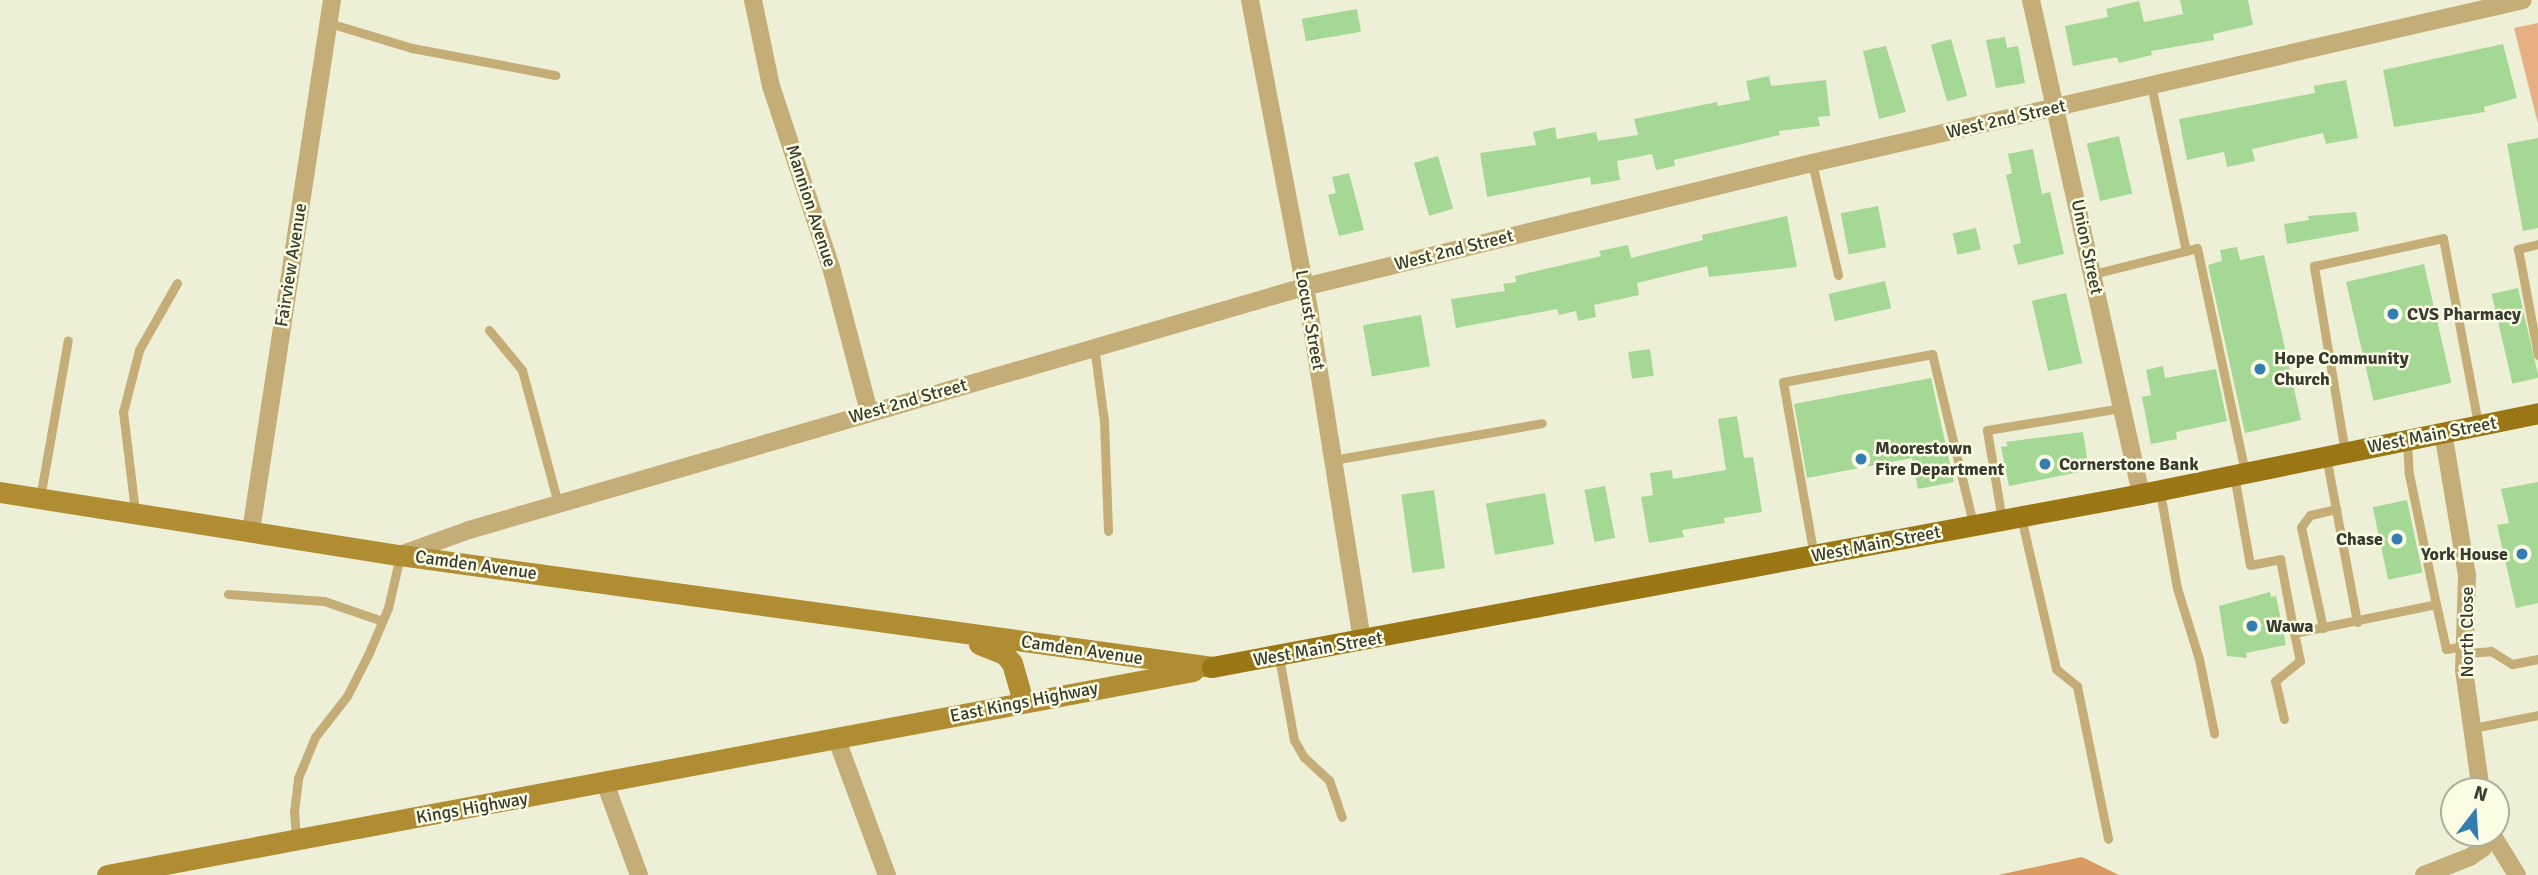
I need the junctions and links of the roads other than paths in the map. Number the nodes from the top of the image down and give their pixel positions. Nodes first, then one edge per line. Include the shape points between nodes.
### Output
1 (332, 0) edge
2 (753, 0) edge
3 (1250, 0) edge
4 (2032, 0) edge
5 (2523, 0) edge
6 (329, 23) junction
7 (555, 75) dead end
8 (2151, 85) junction
9 (2057, 107) junction
10 (1812, 163) junction
11 (2538, 244) edge
12 (2186, 251) junction
13 (2093, 274) junction
14 (1838, 275) dead end
15 (177, 283) dead end
16 (1304, 286) junction
17 (489, 330) dead end
18 (68, 340) dead end
19 (1094, 346) junction
20 (2538, 355) edge
21 (2122, 408) junction
22 (869, 412) junction
23 (2538, 413) edge
24 (1542, 423) dead end
25 (2478, 425) junction
26 (2443, 432) junction
27 (2407, 440) junction
28 (2336, 454) junction
29 (1333, 460) junction
30 (2240, 474) junction
31 (0, 492) edge
32 (2150, 492) junction
33 (40, 498) junction
34 (558, 503) junction
35 (2336, 509) junction
36 (135, 513) junction
37 (2012, 519) junction
38 (1973, 526) junction
39 (251, 531) junction
40 (1108, 531) dead end
41 (400, 555) junction
42 (1814, 556) junction
43 (228, 594) dead end
44 (2436, 604) junction
45 (382, 621) junction
46 (2357, 622) junction
47 (2323, 628) junction
48 (2294, 633) junction
49 (952, 634) junction
50 (1362, 641) junction
51 (2465, 649) junction
52 (1279, 657) junction
53 (2538, 659) edge
54 (1212, 667) junction
55 (1023, 701) junction
56 (2538, 715) edge
57 (2284, 719) dead end
58 (2473, 728) junction
59 (2214, 733) dead end
60 (837, 740) junction
61 (2479, 777) edge
62 (604, 783) junction
63 (1342, 817) dead end
64 (2108, 839) dead end
65 (296, 840) junction
66 (2483, 847) edge
67 (2498, 847) edge
68 (107, 875) edge
69 (639, 875) edge
70 (887, 875) edge
71 (2431, 875) edge
72 (2517, 875) edge

1 - 6 street, Fairview Avenue
2 - 22 street, Mannion Avenue via 771,86 831,267
3 - 16 street, Locust Street
4 - 9 street, Union Street
5 - 8 street, West 2nd Street
6 - 7 lane via 412,48
6 - 39 street, Fairview Avenue
8 - 9 street, West 2nd Street
8 - 12 lane
9 - 10 street, West 2nd Street
9 - 13 street, Union Street
10 - 14 lane
10 - 16 street, West 2nd Street
11 - 20 lane via 2518,249
12 - 13 lane
12 - 30 lane via 2197,248
13 - 21 street, Union Street
15 - 36 lane via 139,349 123,412
16 - 19 street, West 2nd Street
16 - 29 street, Locust Street
17 - 34 lane via 522,370
18 - 33 lane
19 - 22 street, West 2nd Street
19 - 40 lane via 1104,421
21 - 32 street, Union Street
21 - 37 lane via 1987,430
22 - 34 street, West 2nd Street
23 - 25 main road, West Main Street
24 - 29 lane
25 - 26 main road, West Main Street
25 - 28 lane via 2443,237 2314,266
26 - 27 main road, West Main Street
26 - 51 street, North Close via 2467,576
27 - 28 main road, West Main Street
27 - 44 lane via 2409,474
28 - 30 main road, West Main Street
28 - 35 lane
29 - 50 street, Locust Street
30 - 32 main road, West Main Street
30 - 48 lane via 2250,565 2280,559
31 - 33 main road, Camden Avenue
32 - 37 main road, West Main Street
32 - 59 lane via 2199,659
33 - 36 main road, Camden Avenue
34 - 41 street, West 2nd Street
35 - 46 lane
35 - 47 lane via 2310,515 2301,527
36 - 39 main road, Camden Avenue
37 - 38 main road, West Main Street
37 - 64 lane via 2056,669 2077,685
38 - 42 main road, West Main Street
38 - 42 lane via 1932,354 1919,356 1783,382
39 - 41 main road, Camden Avenue
41 - 45 lane
41 - 49 main road, Camden Avenue
42 - 50 main road, West Main Street
43 - 45 lane via 324,601
44 - 46 lane
44 - 51 lane via 2446,649
45 - 65 lane via 347,696 316,737 299,778 293,812
46 - 47 lane
47 - 48 lane
48 - 57 lane via 2300,661 2275,681
49 - 54 main road, Camden Avenue
49 - 55 main road, Camden Avenue via 1004,654 1017,671
50 - 52 main road, West Main Street
51 - 53 lane via 2491,651 2512,664
51 - 58 street, North Close
52 - 54 main road, West Main Street
52 - 63 lane via 1294,740 1304,757 1329,780
54 - 55 main road, East Kings Highway
55 - 60 main road, East Kings Highway
56 - 58 lane
58 - 61 street, North Close
60 - 62 main road, Kings Highway
60 - 70 street
62 - 65 main road, Kings Highway
62 - 69 street
65 - 68 main road, Kings Highway
66 - 71 street
67 - 72 street

